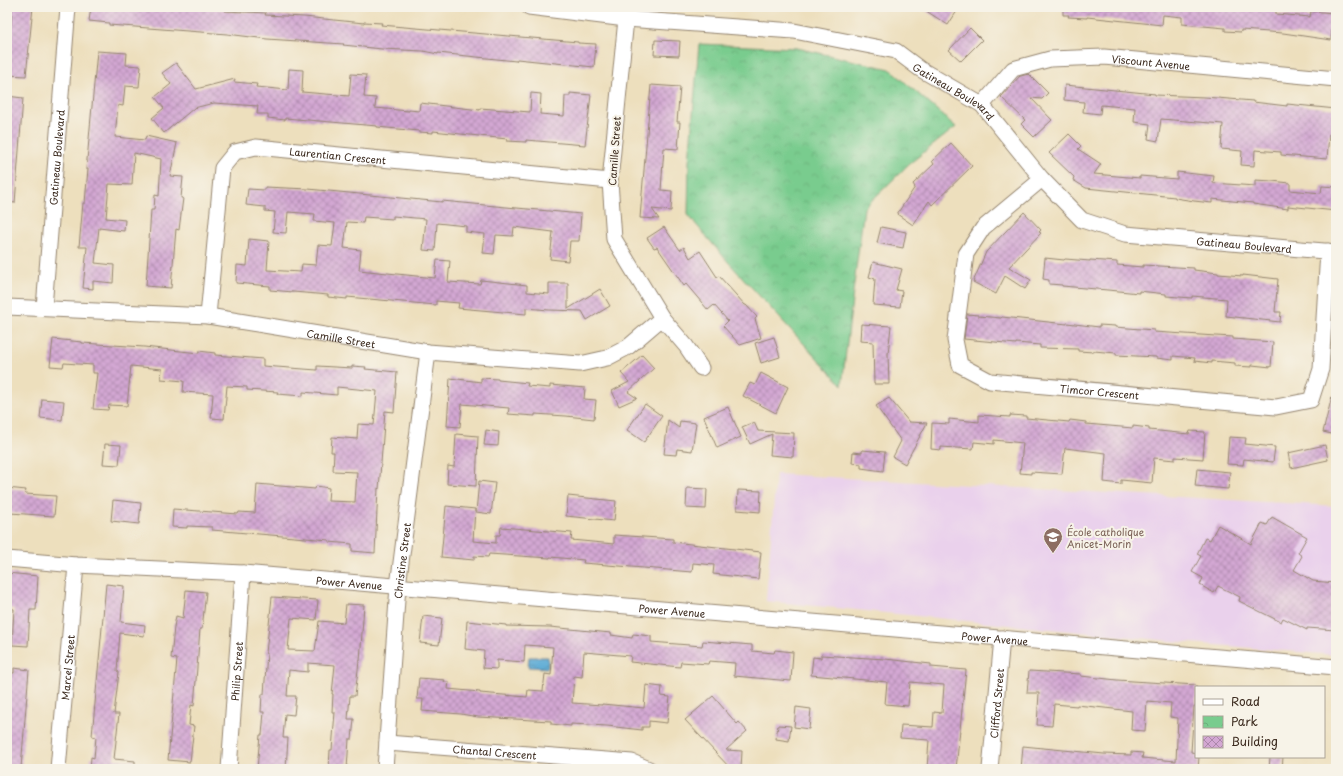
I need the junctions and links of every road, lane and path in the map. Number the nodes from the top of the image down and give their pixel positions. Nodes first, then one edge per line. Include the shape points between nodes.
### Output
1 (68, 7) edge
2 (529, 7) edge
3 (626, 19) junction
4 (1336, 79) edge
5 (982, 105) junction
6 (1042, 179) junction
7 (610, 181) junction
8 (1332, 252) edge
9 (7, 307) edge
10 (44, 308) junction
11 (208, 316) junction
12 (662, 318) junction
13 (428, 352) junction
14 (701, 368) dead end
15 (7, 559) edge
16 (76, 565) junction
17 (243, 573) junction
18 (398, 586) junction
19 (1002, 638) junction
20 (1336, 667) edge
21 (387, 743) junction
22 (58, 769) edge
23 (229, 769) edge
24 (385, 769) edge
25 (649, 769) edge
26 (990, 769) edge

1 - 10 street, Gatineau Boulevard
2 - 3 street, Gatineau Boulevard
3 - 5 street, Gatineau Boulevard via 794,31 896,51 920,69
3 - 7 street, Camille Street
4 - 5 street, Viscount Avenue via 1104,56 1050,59 1013,69
5 - 6 street, Gatineau Boulevard
6 - 8 street, Gatineau Boulevard via 1082,220 1125,234
6 - 8 street, Timcor Crescent via 983,228 966,254 955,340 960,365 990,381 1276,407 1311,400 1321,369
7 - 11 street, Laurentian Crescent via 256,147 235,152 222,168
7 - 12 street, Camille Street via 614,239
9 - 10 street, Camille Street
10 - 11 street, Camille Street
11 - 13 street, Camille Street
12 - 13 street, Camille Street via 628,347 607,358 580,364
12 - 14 street, Camille Street
13 - 18 street, Christine Street
15 - 16 street, Power Avenue
16 - 17 street, Power Avenue
16 - 22 street, Marcel Street
17 - 18 street, Power Avenue
17 - 23 street, Philip Street
18 - 19 street, Power Avenue
18 - 21 street, Christine Street
19 - 20 street, Power Avenue
19 - 26 street, Clifford Street
21 - 24 street, Christine Street
21 - 25 street, Chantal Crescent via 632,762

